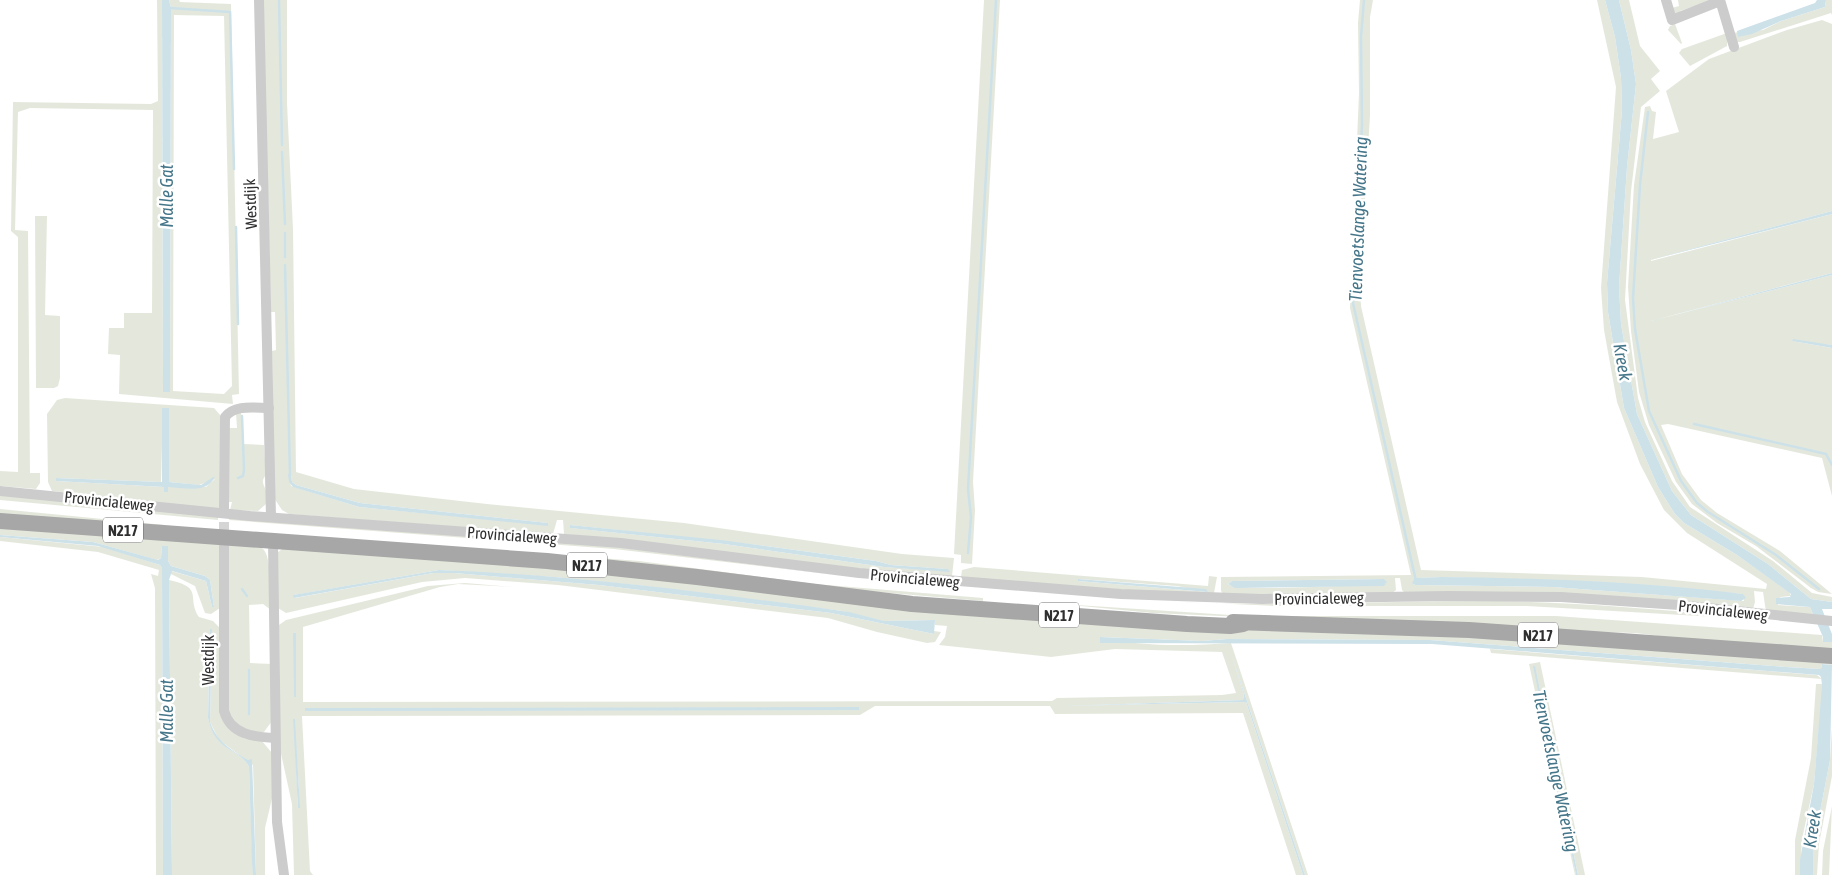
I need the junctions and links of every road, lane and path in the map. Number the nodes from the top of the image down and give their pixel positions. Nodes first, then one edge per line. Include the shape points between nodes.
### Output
1 (259, 0) edge
2 (1666, 0) edge
3 (1720, 0) edge
4 (1734, 47) dead end
5 (269, 408) junction
6 (0, 491) edge
7 (224, 507) tunnel mouth
8 (271, 517) junction
9 (0, 521) edge
10 (273, 541) junction
11 (224, 546) tunnel mouth
12 (1831, 621) edge
13 (1832, 656) edge
14 (275, 738) junction
15 (284, 875) edge

1 - 5 street, Westdijk
2 - 3 street via 1672,20
3 - 4 street
5 - 7 street via 237,408 225,417
5 - 8 street, Westdijk
6 - 8 street, Provincialeweg
8 - 12 street, Provincialeweg via 621,543 859,573 1121,594 1275,599 1561,597 1680,605
9 - 10 main road, Provincialeweg / N217
10 - 13 main road, Provincialeweg / N217 via 563,563 875,598 914,598 1243,624 1468,630
10 - 14 street
11 - 14 street, Westdijk via 224,711 229,722 242,733
14 - 15 street via 278,840

